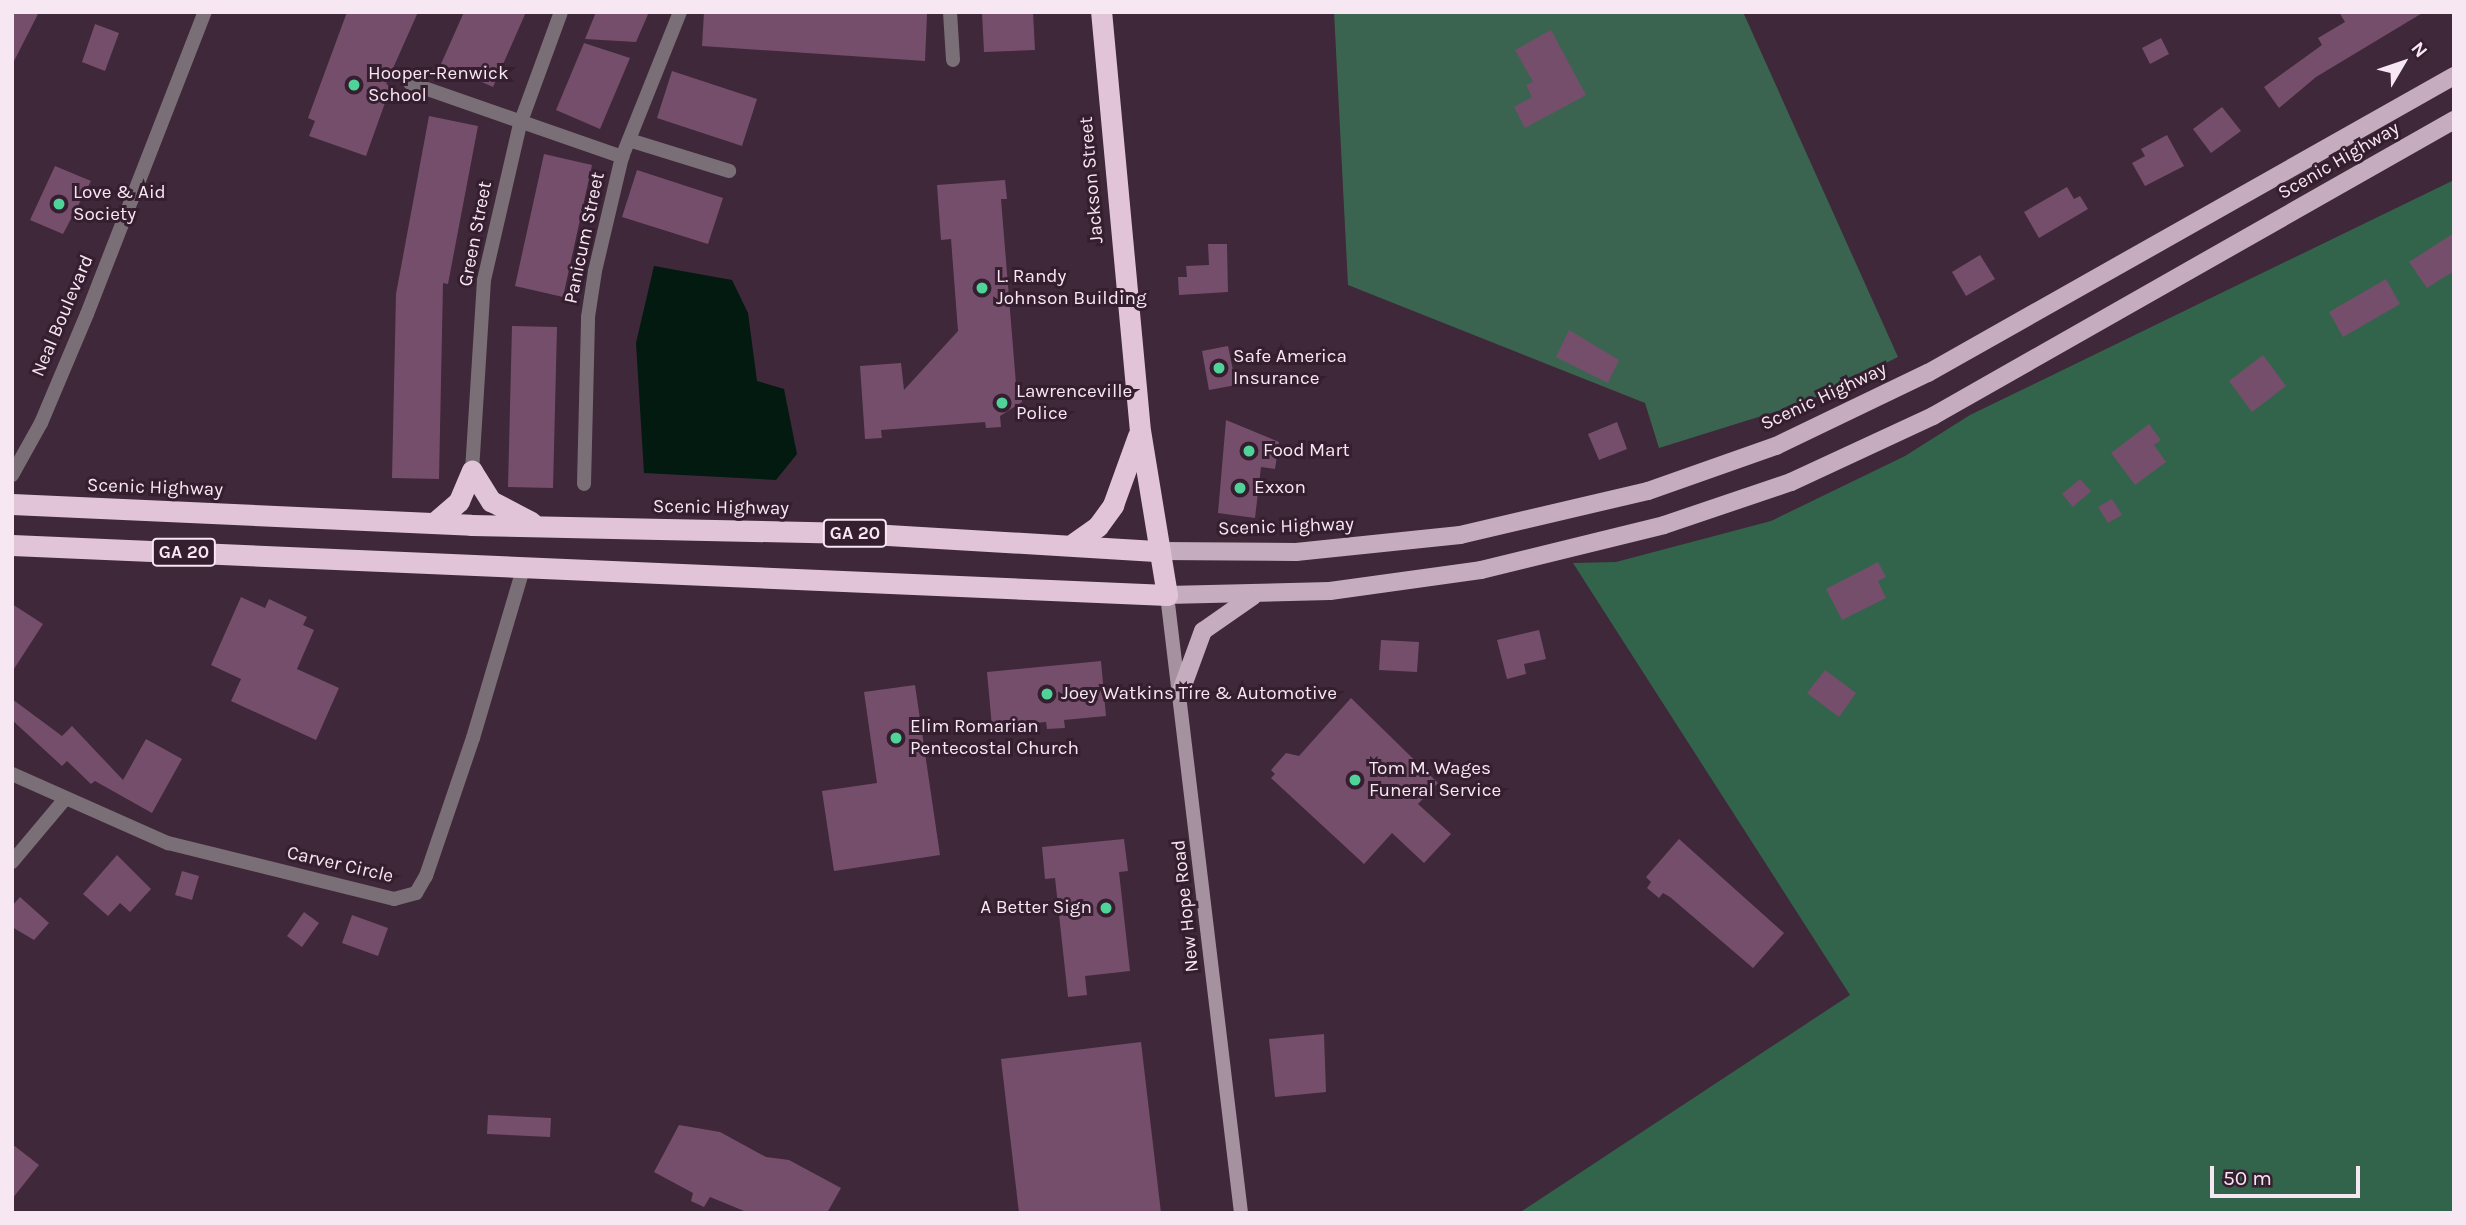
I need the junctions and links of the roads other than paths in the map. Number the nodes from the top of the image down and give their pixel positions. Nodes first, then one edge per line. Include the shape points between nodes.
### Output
1 (205, 12) edge
2 (561, 12) edge
3 (680, 12) edge
4 (950, 12) edge
5 (1101, 12) edge
6 (953, 61) dead end
7 (2454, 76) edge
8 (410, 83) dead end
9 (2454, 120) edge
10 (520, 124) junction
11 (629, 141) junction
12 (622, 157) junction
13 (729, 171) dead end
14 (1140, 431) junction
15 (472, 471) junction
16 (12, 475) edge
17 (584, 484) dead end
18 (12, 504) edge
19 (434, 523) junction
20 (542, 527) junction
21 (1074, 543) junction
22 (12, 545) edge
23 (1159, 551) junction
24 (524, 566) junction
25 (1257, 594) junction
26 (1167, 595) junction
27 (1181, 691) junction
28 (12, 774) edge
29 (64, 800) junction
30 (12, 862) edge
31 (1241, 1213) edge

1 - 16 street, Neal Boulevard via 87,314 41,423
2 - 10 street, Green Street
3 - 11 street, Panicum Street
4 - 6 street
5 - 14 highway, Jackson Street
7 - 23 main road, Scenic Highway via 1928,373 1865,406 1741,459 1590,508 1460,535 1296,552
8 - 10 street
9 - 25 main road, Scenic Highway via 1933,416 1791,482 1664,525 1481,570 1330,591
10 - 12 street
10 - 15 street, Green Street via 484,280
11 - 12 street, Panicum Street
11 - 13 street
12 - 17 street, Panicum Street via 588,317
14 - 21 highway via 1113,505 1098,526
14 - 23 highway, Jackson Street
15 - 19 highway via 459,501
15 - 20 highway via 491,501
18 - 19 highway, Scenic Highway / GA 20
19 - 20 highway, Scenic Highway / GA 20
20 - 21 highway, Scenic Highway / GA 20
21 - 23 highway, Scenic Highway
22 - 24 highway, Scenic Highway / GA 20
23 - 26 highway, Jackson Street
24 - 26 highway, Scenic Highway / GA 20
24 - 29 street, Carver Circle via 477,726 426,876 416,893 394,899 211,855 168,843
25 - 26 main road, Scenic Highway
25 - 27 main road via 1203,631
26 - 27 street, New Hope Road
27 - 31 street, New Hope Road
28 - 29 street, Carver Circle
29 - 30 street

